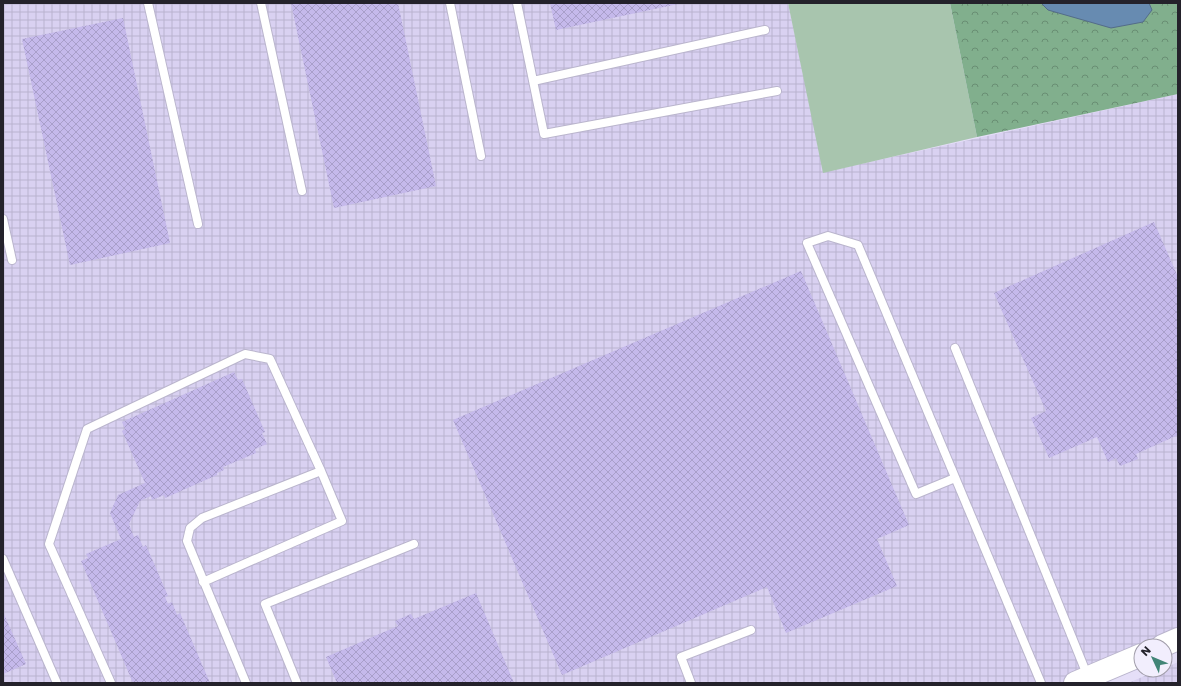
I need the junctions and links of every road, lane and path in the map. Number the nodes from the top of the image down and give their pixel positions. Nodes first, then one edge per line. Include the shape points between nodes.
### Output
1 (148, 3) edge
2 (262, 3) edge
3 (450, 3) edge
4 (517, 3) edge
5 (766, 30) dead end
6 (533, 81) junction
7 (777, 91) dead end
8 (481, 156) dead end
9 (302, 190) dead end
10 (3, 220) edge
11 (198, 224) dead end
12 (12, 260) dead end
13 (955, 348) dead end
14 (321, 471) junction
15 (955, 478) junction
16 (414, 544) dead end
17 (3, 559) edge
18 (203, 582) junction
19 (751, 630) dead end
20 (1133, 658) edge
21 (1082, 680) edge
22 (57, 683) edge
23 (111, 683) edge
24 (246, 683) edge
25 (297, 683) edge
26 (691, 683) edge
27 (1041, 683) edge

1 - 11 lane
2 - 9 lane
3 - 8 lane
4 - 6 lane
5 - 6 lane
6 - 7 lane via 544,134
10 - 12 lane
13 - 21 lane
14 - 18 lane via 202,518 190,528 187,541
14 - 18 lane via 342,521
14 - 23 lane via 270,359 245,354 87,429 48,544
15 - 15 lane via 858,245 828,236 807,243 916,494
15 - 27 lane
16 - 25 lane via 265,604
17 - 22 lane
18 - 24 lane
19 - 26 lane via 681,657
20 - 21 main road

